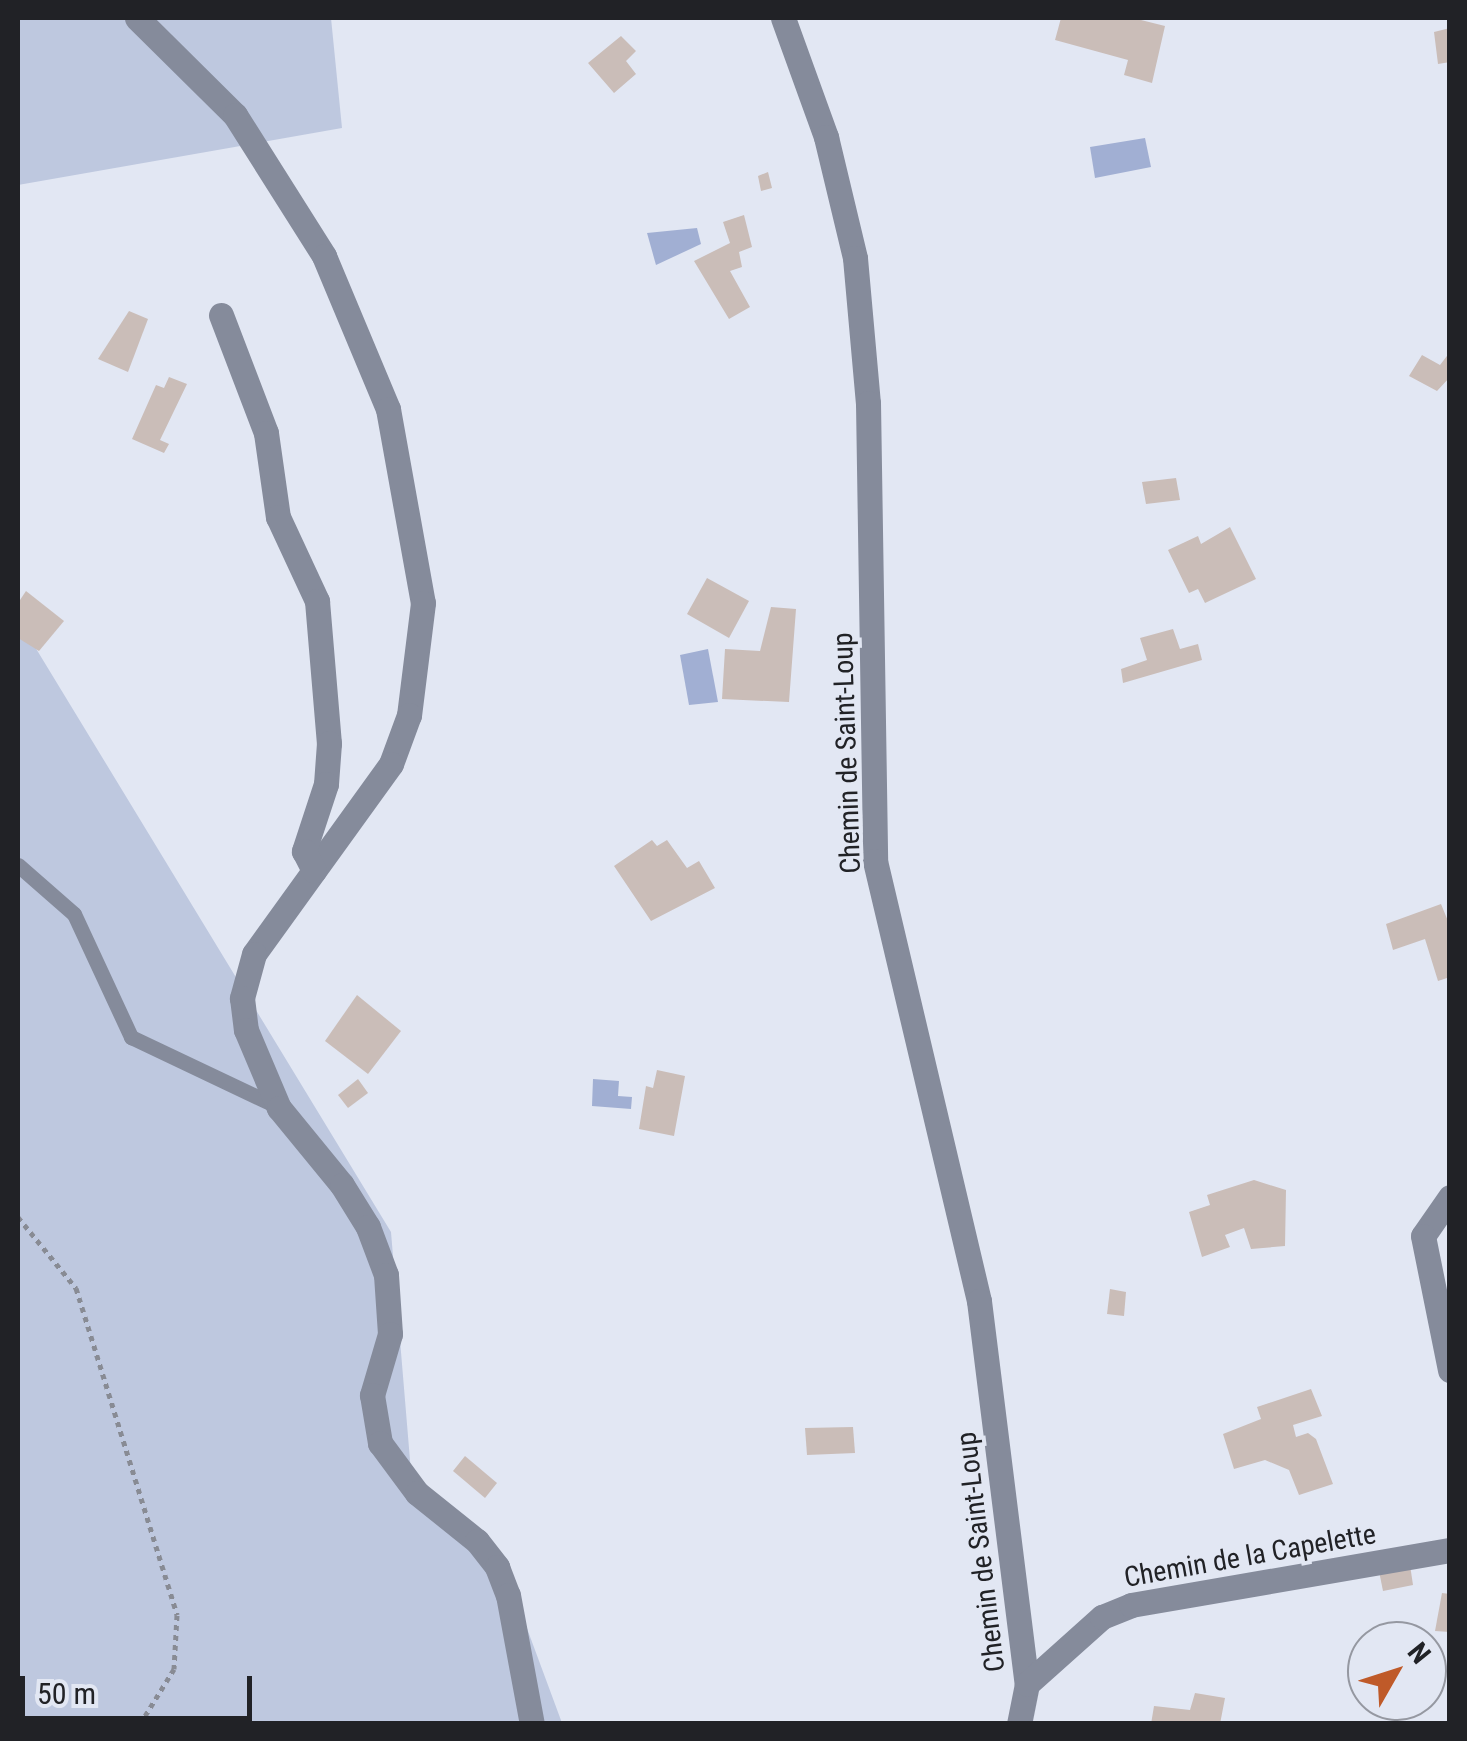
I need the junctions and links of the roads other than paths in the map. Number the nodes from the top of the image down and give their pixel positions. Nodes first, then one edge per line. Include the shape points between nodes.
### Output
1 (137, 18) edge
2 (783, 18) edge
3 (221, 314) dead end
4 (18, 864) edge
5 (314, 870) junction
6 (280, 1108) junction
7 (1450, 1197) edge
8 (1450, 1370) edge
9 (1450, 1550) edge
10 (1027, 1684) junction
11 (532, 1724) edge
12 (1019, 1724) edge

1 - 5 street via 234,115 324,256 388,409 412,518 423,602 409,715 391,764
2 - 10 street, Chemin de Saint-Loup via 826,137 855,258 868,403 875,862 980,1300
3 - 5 street via 266,433 278,517 317,601 329,743 326,784 304,851
4 - 6 lane via 74,914 132,1037
5 - 6 street via 254,954 242,998 246,1030
6 - 11 street via 368,1227 386,1275 390,1334 372,1395 380,1443 418,1493 477,1541 497,1568
7 - 8 street via 1423,1236
9 - 10 street, Chemin de la Capelette via 1131,1605 1102,1618
10 - 12 street, Chemin de Saint-Loup

